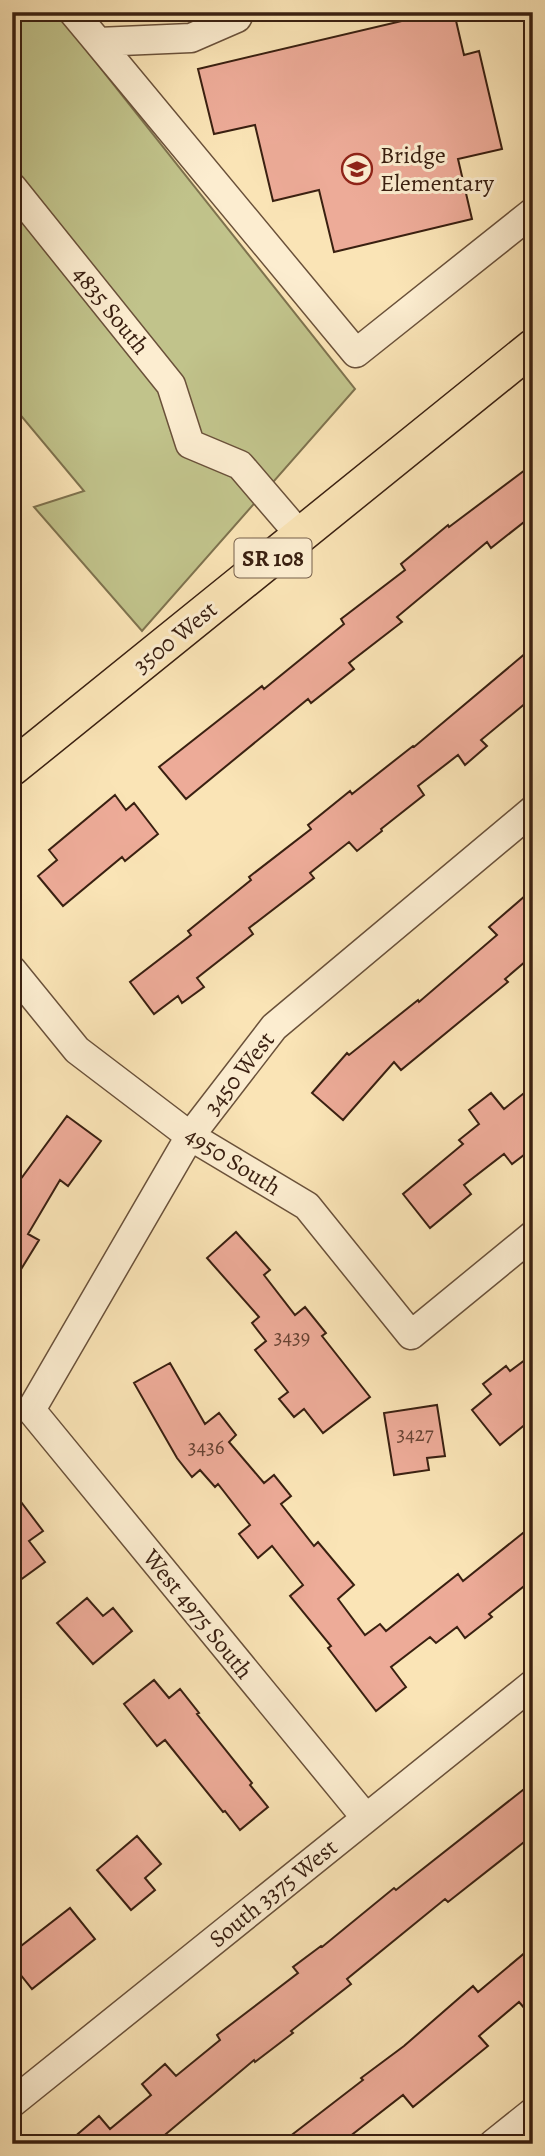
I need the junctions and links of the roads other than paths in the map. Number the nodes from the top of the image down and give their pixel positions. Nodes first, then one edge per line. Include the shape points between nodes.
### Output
1 (74, 12) edge
2 (240, 12) edge
3 (98, 42) junction
4 (12, 187) edge
5 (533, 212) edge
6 (533, 347) edge
7 (300, 535) junction
8 (12, 768) edge
9 (533, 810) edge
10 (12, 970) edge
11 (190, 1136) junction
12 (533, 1236) edge
13 (31, 1410) joint
14 (533, 1684) edge
15 (366, 1818) junction
16 (12, 2103) edge
17 (533, 2112) edge
18 (493, 2144) edge

1 - 3 street
2 - 3 street via 237,18 191,38
3 - 5 street via 356,353
4 - 7 street, 4835 South via 171,385 190,444 240,465
6 - 7 main road, 3500 West / SR 108
7 - 8 main road, 3500 West / SR 108
9 - 11 street, 3450 West via 274,1027
10 - 11 street, 4950 South via 77,1050
11 - 12 street, 4950 South via 307,1206 411,1335
11 - 13 street, 3450 West
13 - 15 street, West 4975 South
14 - 15 street, South 3375 West
15 - 16 street, South 3375 West
17 - 18 street

